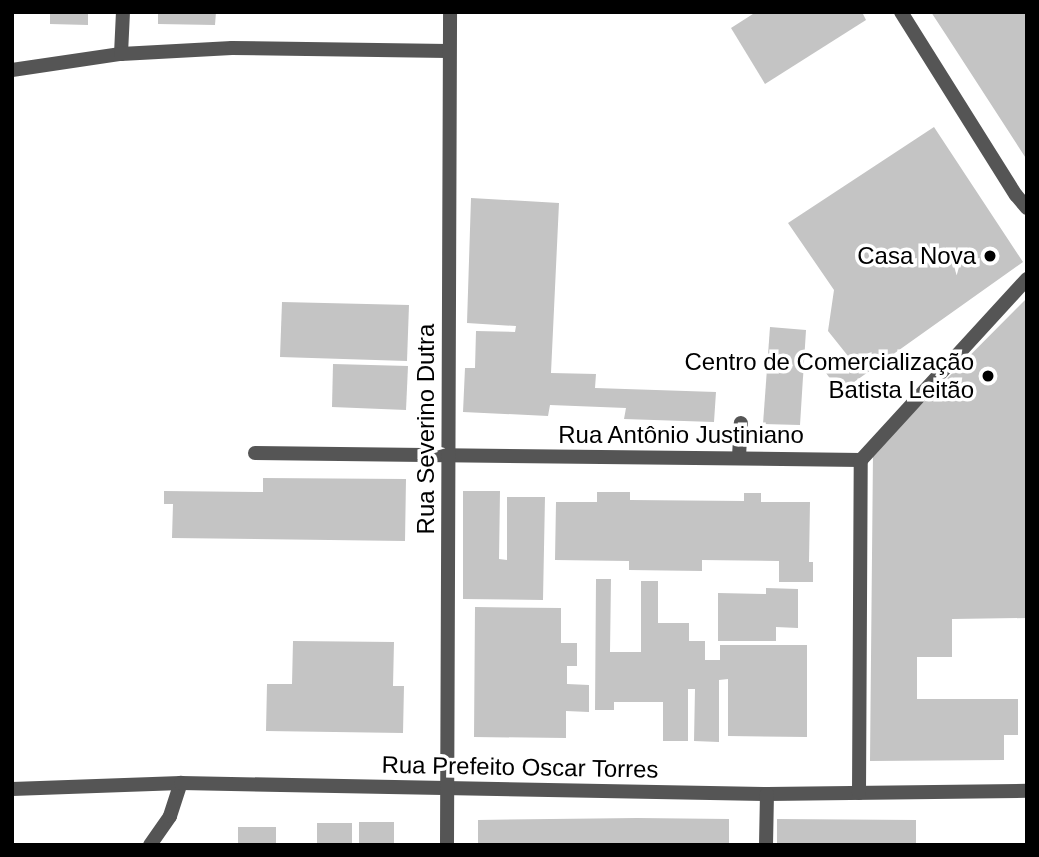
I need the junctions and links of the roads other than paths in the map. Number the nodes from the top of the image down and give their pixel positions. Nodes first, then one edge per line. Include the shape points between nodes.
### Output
1 (124, 12) edge
2 (450, 12) edge
3 (901, 12) edge
4 (448, 51) junction
5 (121, 54) junction
6 (12, 70) edge
7 (1027, 208) edge
8 (1027, 279) edge
9 (741, 423) dead end
10 (255, 453) dead end
11 (449, 457) junction
12 (739, 457) junction
13 (861, 460) junction
14 (181, 783) junction
15 (12, 789) edge
16 (448, 789) junction
17 (1027, 791) edge
18 (859, 793) junction
19 (767, 794) junction
20 (150, 845) edge
21 (447, 845) edge
22 (766, 845) edge

1 - 5 street
2 - 4 street, Rua Severino Dutra
3 - 7 street
4 - 5 street via 232,48
4 - 11 street, Rua Severino Dutra
5 - 6 street
8 - 13 street
9 - 12 street
10 - 11 street, Rua Antônio Justiniano
11 - 12 street, Rua Antônio Justiniano
11 - 16 street, Rua Severino Dutra
12 - 13 street, Rua Antônio Justiniano
13 - 18 street
14 - 15 street, Rua Prefeito Oscar Torres
14 - 16 street, Rua Prefeito Oscar Torres
14 - 20 street via 170,816
16 - 19 street, Rua Prefeito Oscar Torres
16 - 21 street, Rua Severino Dutra
17 - 18 street, Rua Prefeito Oscar Torres
18 - 19 street, Rua Prefeito Oscar Torres
19 - 22 street

